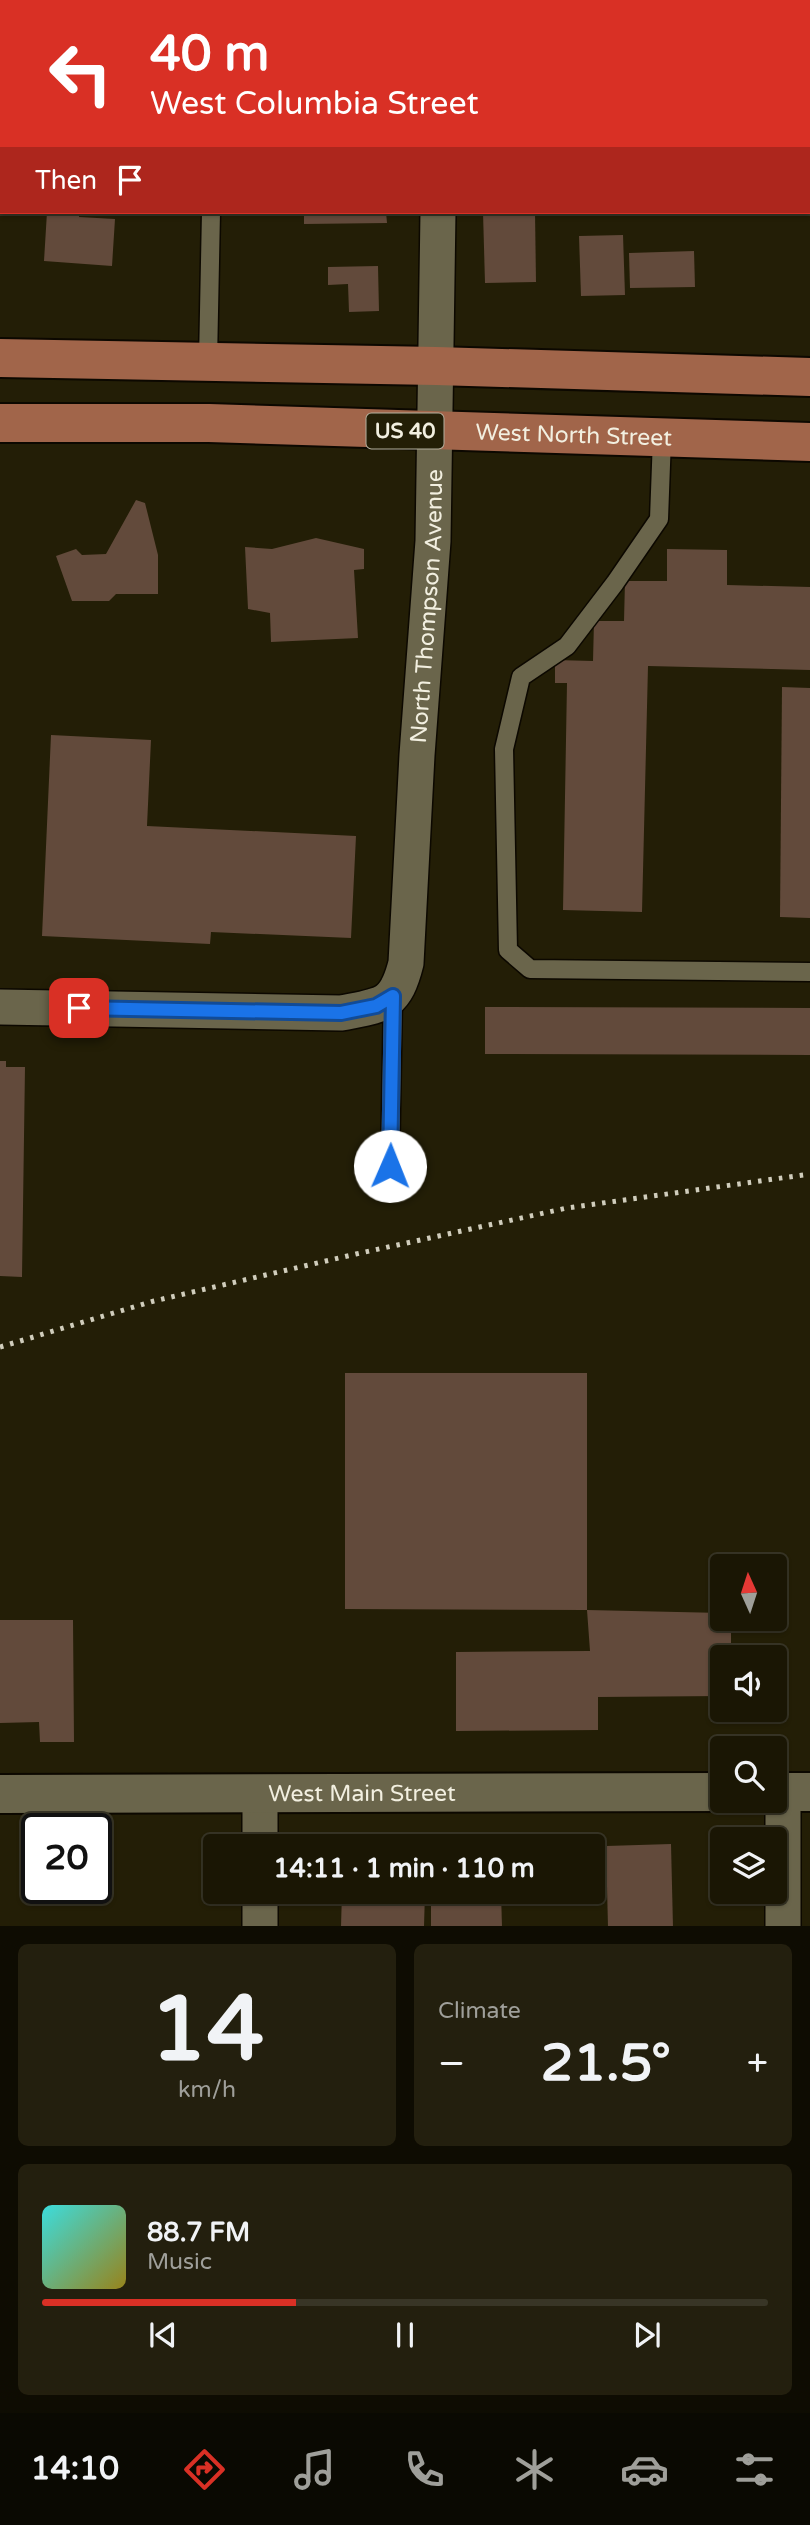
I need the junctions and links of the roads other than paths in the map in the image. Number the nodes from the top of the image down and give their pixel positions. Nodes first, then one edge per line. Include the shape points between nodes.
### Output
1 (211, 214) edge
2 (438, 214) edge
3 (0, 358) edge
4 (208, 361) junction
5 (436, 366) junction
6 (810, 377) edge
7 (0, 423) edge
8 (435, 432) junction
9 (662, 438) junction
10 (810, 442) edge
11 (810, 972) edge
12 (393, 996) junction
13 (0, 1007) edge
14 (390, 1166) dead end
15 (790, 1792) edge
16 (260, 1793) junction
17 (710, 1793) edge
18 (0, 1794) edge
19 (260, 1834) edge
20 (260, 1904) edge
21 (260, 1926) edge
22 (783, 1926) edge

1 - 4 lane
2 - 5 street, North Thompson Avenue
3 - 4 main road
4 - 5 main road
5 - 6 main road
5 - 8 street, North Thompson Avenue
7 - 8 main road, West North Street / US 40 via 209,423
8 - 9 main road, West North Street / US 40
8 - 12 street, North Thompson Avenue via 433,541 406,962 401,985
9 - 10 main road, West North Street / US 40
9 - 11 lane via 659,519 567,646 521,677 504,749 508,950 530,969
12 - 13 street via 376,1006 341,1013
12 - 14 lane
15 - 22 street
16 - 17 street, West Main Street
16 - 18 street, West Main Street
16 - 19 street
20 - 21 street

